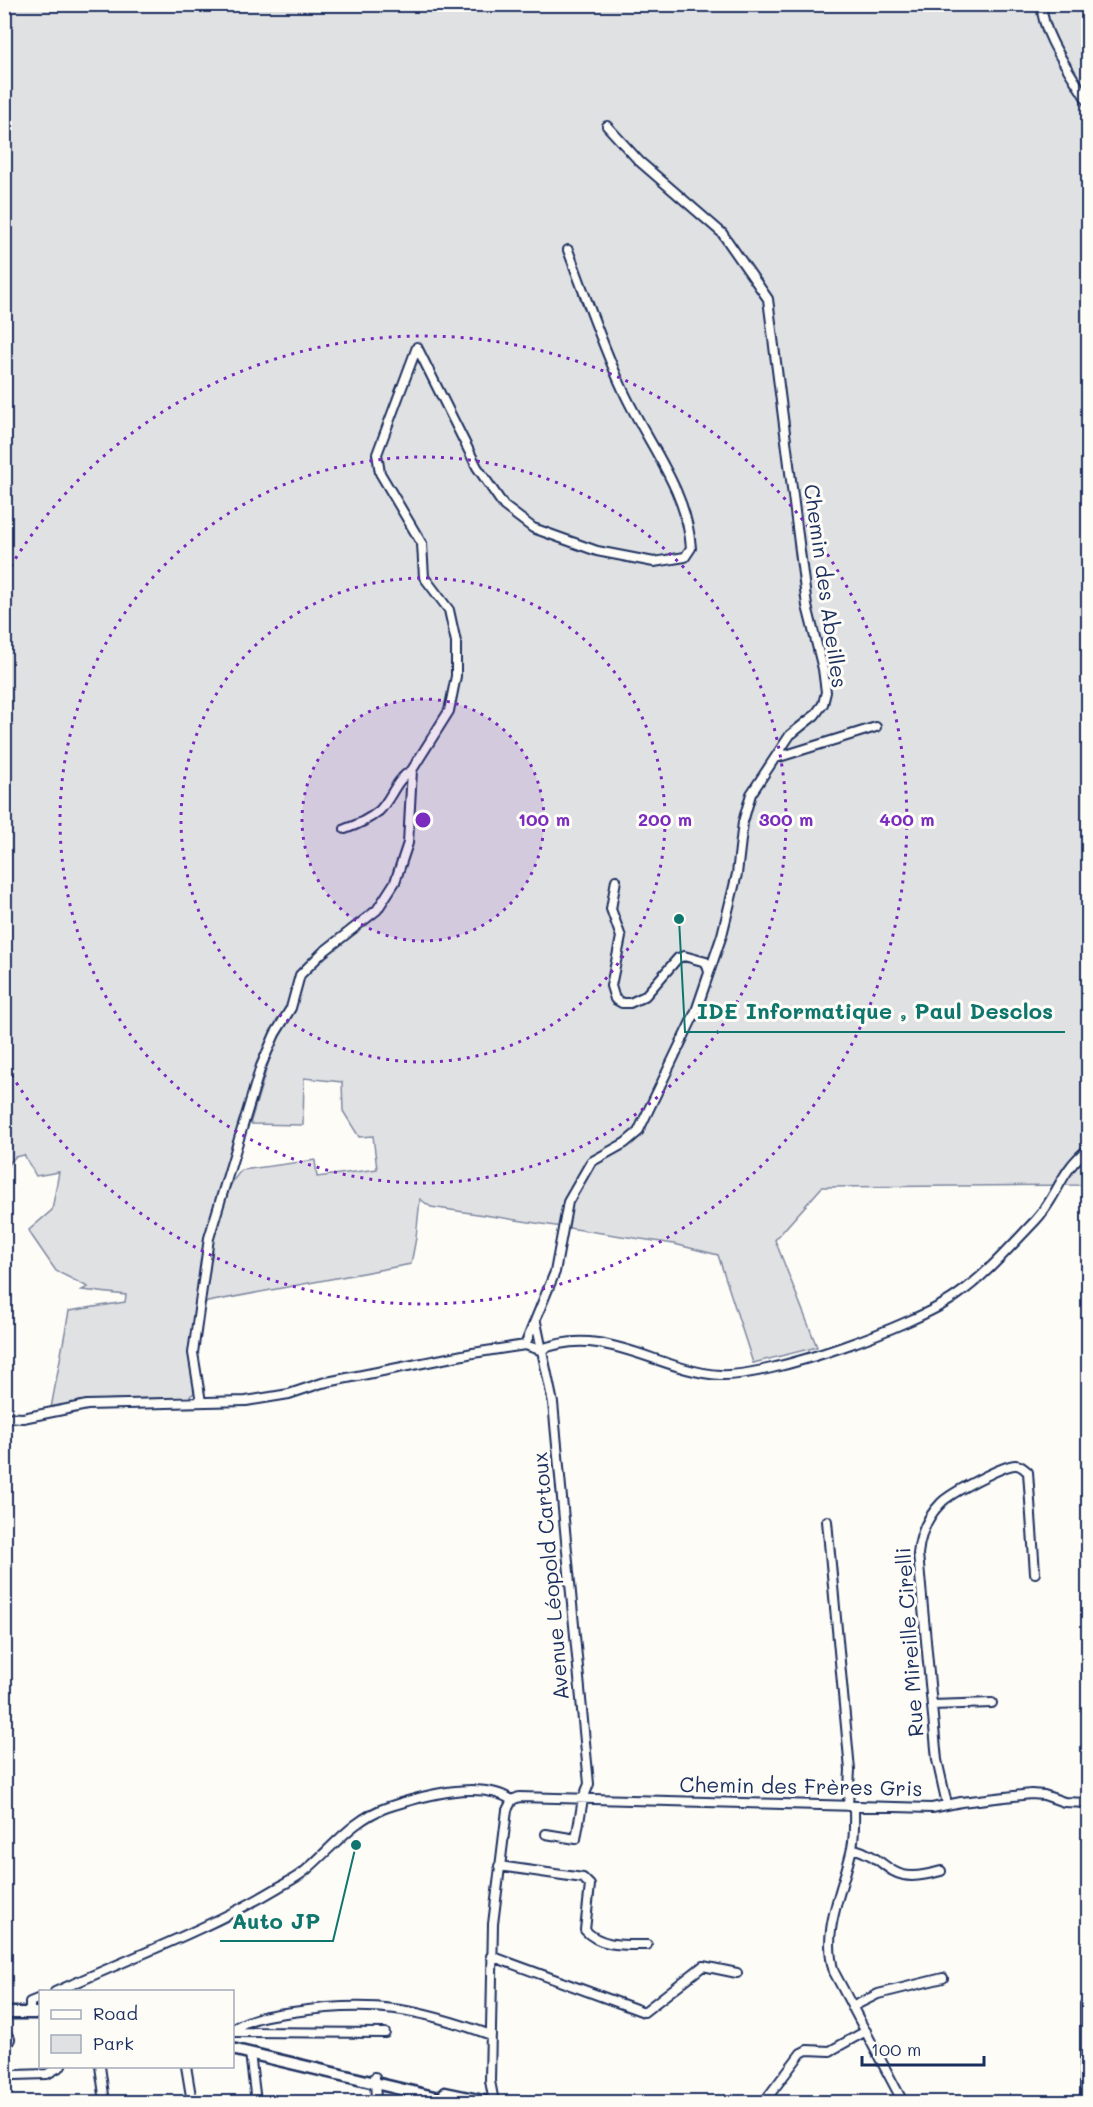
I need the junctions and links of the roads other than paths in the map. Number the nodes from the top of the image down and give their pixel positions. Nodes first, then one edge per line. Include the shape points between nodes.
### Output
1 (1042, 4) edge
2 (1089, 102) edge
3 (607, 126) dead end
4 (568, 250) dead end
5 (876, 727) dead end
6 (776, 758) junction
7 (412, 771) junction
8 (345, 829) dead end
9 (616, 880) dead end
10 (710, 972) junction
11 (1089, 1149) edge
12 (536, 1321) junction
13 (525, 1345) junction
14 (540, 1350) junction
15 (201, 1402) junction
16 (4, 1417) edge
17 (827, 1521) dead end
18 (1035, 1573) dead end
19 (992, 1703) dead end
20 (932, 1705) junction
21 (583, 1799) junction
22 (512, 1800) junction
23 (1089, 1803) edge
24 (947, 1804) junction
25 (851, 1806) junction
26 (546, 1834) dead end
27 (852, 1848) junction
28 (499, 1866) junction
29 (941, 1871) dead end
30 (647, 1945) dead end
31 (491, 1956) junction
32 (737, 1973) dead end
33 (943, 1978) dead end
34 (59, 1990) edge
35 (39, 1998) edge
36 (1085, 2004) dead end
37 (852, 2007) junction
38 (35, 2012) edge
39 (4, 2013) edge
40 (234, 2029) edge
41 (4, 2031) edge
42 (234, 2031) edge
43 (866, 2031) junction
44 (385, 2033) dead end
45 (491, 2035) junction
46 (234, 2049) edge
47 (4, 2052) edge
48 (250, 2053) junction
49 (59, 2068) edge
50 (100, 2068) edge
51 (186, 2068) edge
52 (15, 2076) dead end
53 (375, 2081) junction
54 (490, 2081) junction
55 (486, 2102) edge
56 (105, 2103) edge
57 (192, 2103) edge
58 (256, 2103) edge
59 (376, 2103) edge
60 (455, 2103) edge
61 (494, 2103) edge
62 (764, 2103) edge
63 (903, 2103) edge
64 (1085, 2103) edge

1 - 2 street via 1041,15 1066,68
3 - 6 street, Chemin des Abeilles via 639,161 722,233 768,299 807,606 826,692 815,715 790,735
4 - 7 street via 624,392 652,440 684,510 691,548 685,557 654,562 597,552 533,528 504,506 477,466 417,347 377,454 380,473 422,544 424,577 449,610 456,642 456,676 449,711
5 - 6 street
6 - 10 street, Chemin des Abeilles via 751,794 743,822 737,874
7 - 8 street via 396,784 380,810
7 - 15 street via 408,843 396,882 377,910 300,975 291,1008 261,1066 210,1238 193,1353
9 - 10 street via 612,909 621,937 612,986 615,999 622,1003 638,1000 684,956 706,962
10 - 12 street, Chemin des Abeilles via 696,1011 638,1132 591,1162 568,1202 555,1272
11 - 14 street via 1068,1166 1037,1219 978,1279 939,1307 885,1330 745,1374 686,1370 600,1342 560,1342
12 - 13 street, Chemin des Abeilles
12 - 14 street, Chemin des Abeilles
13 - 14 street
13 - 15 street via 322,1383 289,1394 246,1401
14 - 21 street, Avenue Léopold Cartoux via 553,1403 589,1784
15 - 16 street via 87,1405 23,1418
17 - 25 street
18 - 20 street, Rue Mireille Cirelli via 1028,1472 1022,1466 1015,1464 994,1473 942,1502 928,1519 918,1554
19 - 20 street
20 - 24 street, Rue Mireille Cirelli via 937,1760
21 - 22 street, Chemin des Frères Gris
21 - 25 street, Chemin des Frères Gris
21 - 26 street, Avenue Léopold Cartoux via 576,1839
22 - 28 street
22 - 34 street, Chemin des Frères Gris via 503,1795 459,1789 387,1807 360,1820 304,1872 276,1889
23 - 24 street, Chemin des Frères Gris via 1031,1794
24 - 25 street, Chemin des Frères Gris via 932,1808
25 - 27 street
27 - 29 street via 901,1876 917,1878
27 - 37 street via 828,1953
28 - 30 street via 583,1878 590,1885 585,1930 592,1938 616,1945
28 - 31 street
31 - 32 street via 644,2012 703,1966
31 - 45 street
33 - 37 street via 878,1994
35 - 38 street via 30,2002
36 - 64 street
37 - 43 street
38 - 39 main road
40 - 45 street via 263,2016 331,2007 384,2006 437,2015
41 - 47 street via 10,2039
42 - 44 street
43 - 62 street via 830,2051 801,2053
43 - 63 street
45 - 54 street
46 - 48 main road
48 - 53 main road
48 - 58 street
49 - 52 street via 47,2074
50 - 56 street
51 - 57 street
53 - 55 main road
53 - 59 street
53 - 60 main road
54 - 55 street
54 - 61 street

